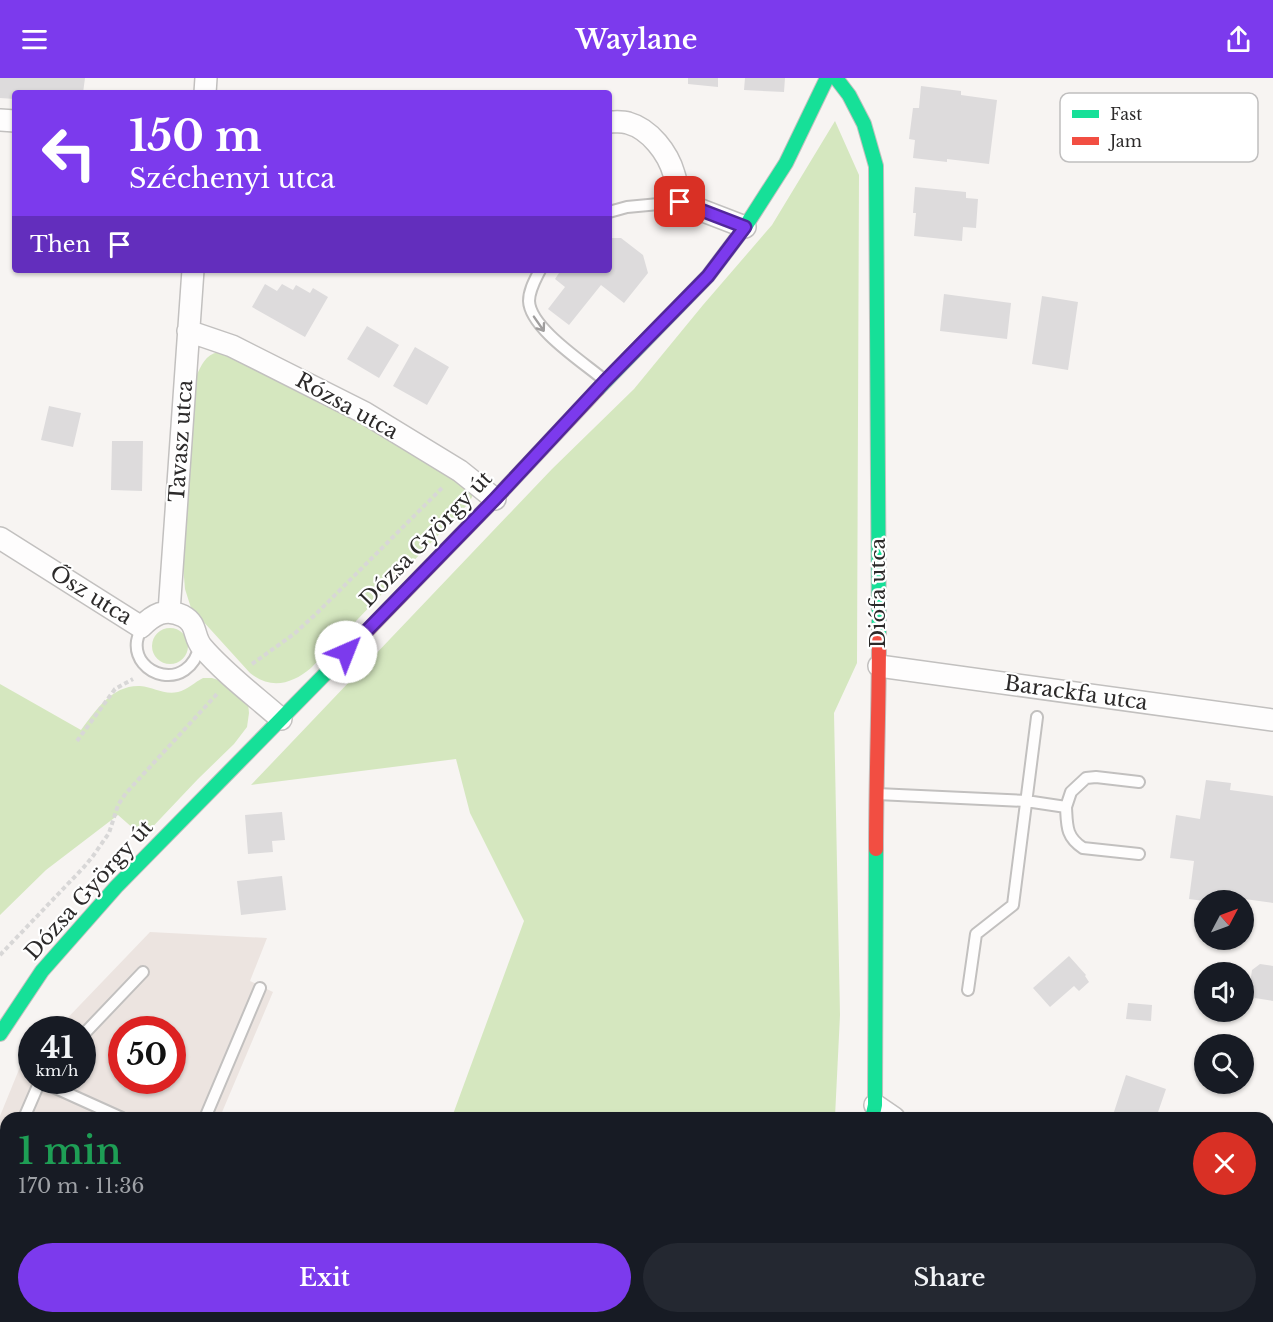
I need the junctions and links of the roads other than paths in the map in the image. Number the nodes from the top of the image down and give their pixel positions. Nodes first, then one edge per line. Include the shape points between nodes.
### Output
1 (828, 78) edge
2 (836, 78) edge
3 (612, 122) edge
4 (680, 202) junction
5 (612, 211) edge
6 (745, 227) junction
7 (193, 273) edge
8 (538, 273) edge
9 (189, 331) junction
10 (605, 381) junction
11 (495, 499) junction
12 (0, 538) edge
13 (169, 612) junction
14 (141, 627) junction
15 (200, 645) junction
16 (879, 666) junction
17 (1037, 717) dead end
18 (281, 719) junction
19 (1273, 720) edge
20 (1139, 782) dead end
21 (876, 794) junction
22 (1026, 801) junction
23 (1066, 807) junction
24 (1139, 854) dead end
25 (143, 972) dead end
26 (260, 988) dead end
27 (968, 990) dead end
28 (96, 1021) edge
29 (0, 1034) edge
30 (34, 1094) edge
31 (71, 1094) edge
32 (873, 1111) edge
33 (27, 1112) edge
34 (110, 1112) edge
35 (208, 1112) edge

1 - 6 main road, Dózsa György út via 786,164
2 - 16 main road, Diófa utca via 864,124 876,166
3 - 4 street via 628,123 653,139 673,172
4 - 5 lane
4 - 6 street
6 - 10 main road, Dózsa György út via 708,276
7 - 9 street, Tavasz utca
8 -> 10 lane via 529,303 534,317 546,334
9 - 11 street, Rózsa utca via 232,346 365,413 460,471
9 - 13 street, Tavasz utca
10 - 11 main road, Dózsa György út
11 - 18 main road, Dózsa György út
12 - 14 street, Ősz utca
13 - 14 street, Ősz utca via 151,617
13 - 15 street via 184,617 195,628
14 - 15 lane via 136,642 140,657 156,673 182,672 192,665
15 - 18 street
16 - 19 street, Barackfa utca
16 - 21 main road, Diófa utca
17 - 22 lane
18 - 29 main road, Dózsa György út via 116,887 42,971
20 - 23 lane via 1086,778 1071,792
21 - 22 lane
21 - 32 main road, Diófa utca
22 - 23 lane
22 - 27 lane via 1012,905 976,934
23 - 24 lane via 1070,836 1083,848
25 - 28 lane
26 - 35 lane
30 - 33 lane
31 - 34 lane

